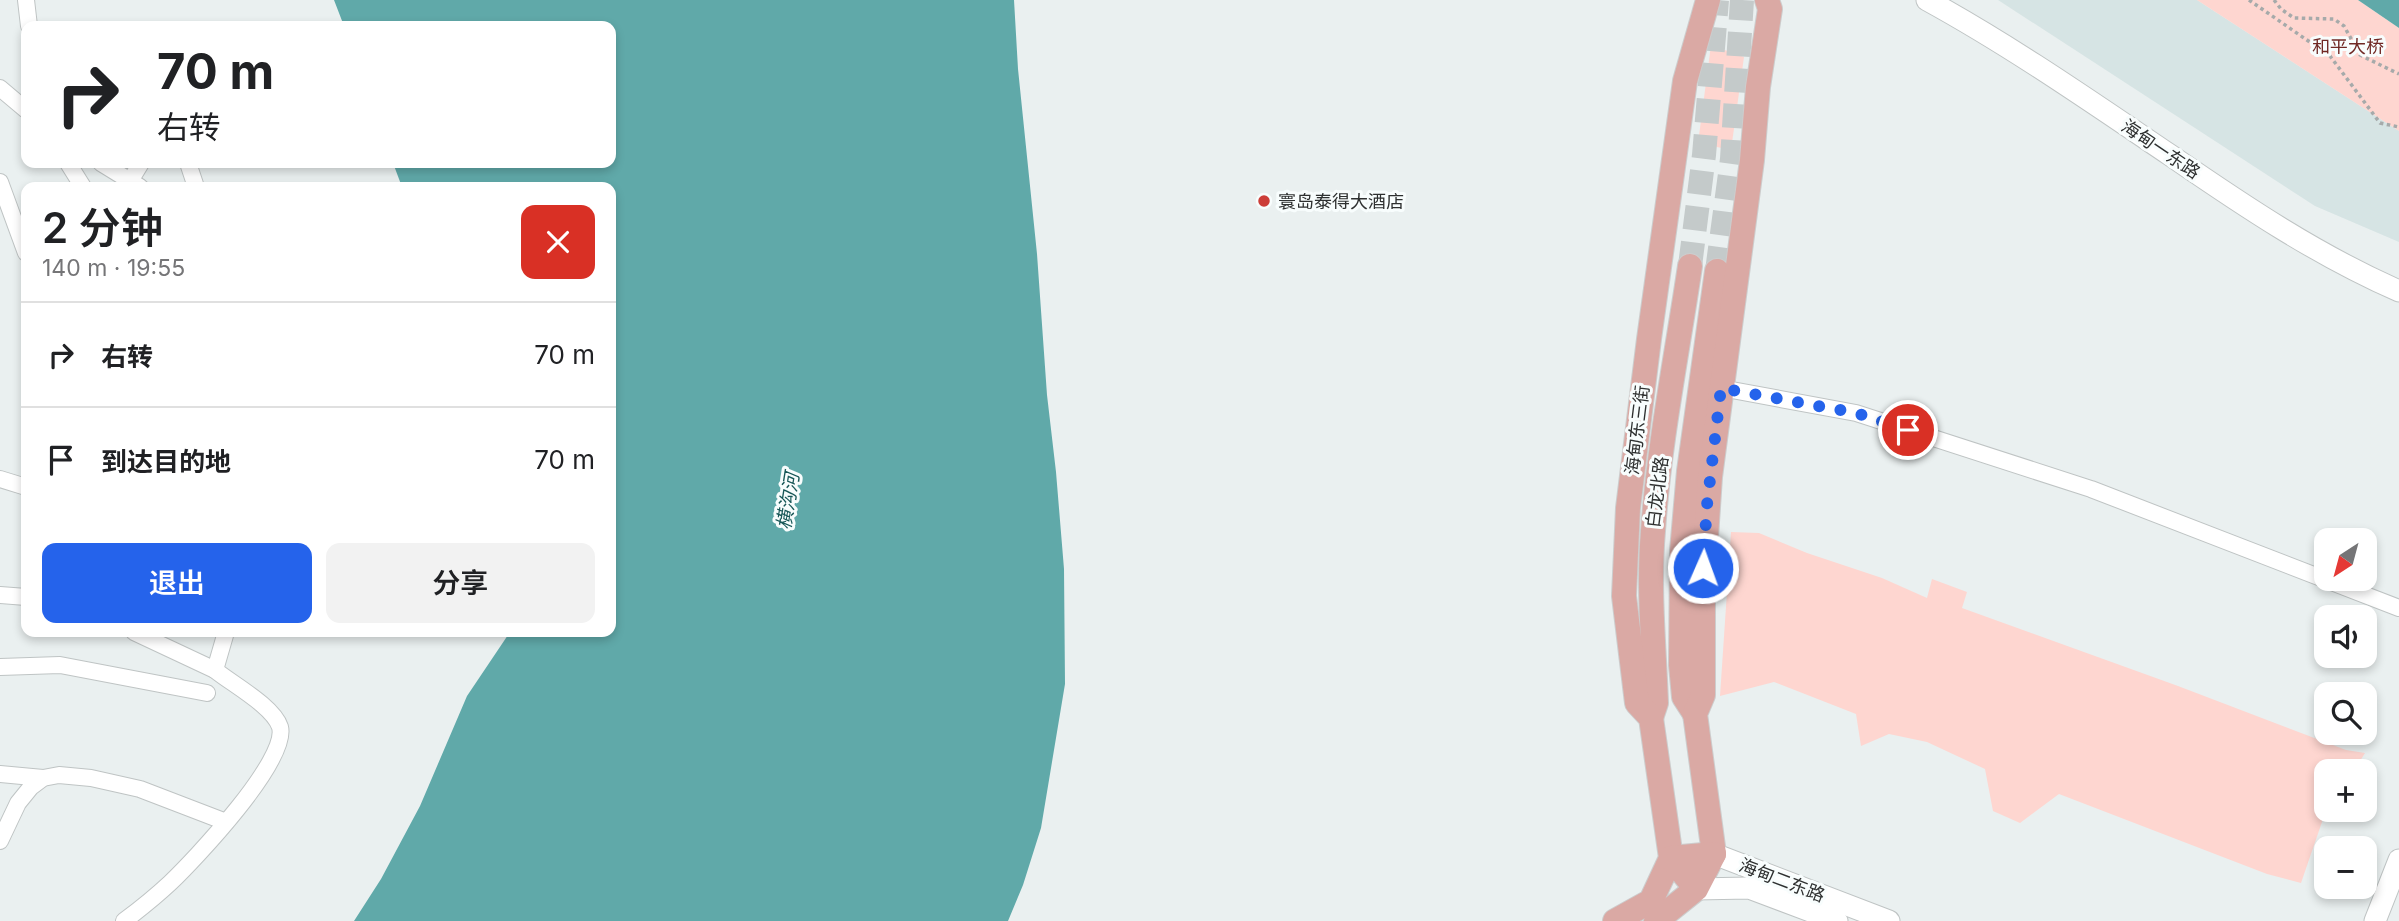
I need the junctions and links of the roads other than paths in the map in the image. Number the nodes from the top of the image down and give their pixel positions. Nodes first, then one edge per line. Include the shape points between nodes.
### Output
1 (26, 0) edge
2 (1708, 0) edge
3 (1767, 0) edge
4 (1927, 0) edge
5 (1956, 0) edge
6 (28, 21) edge
7 (0, 88) edge
8 (21, 106) edge
9 (113, 168) edge
10 (0, 182) edge
11 (132, 182) edge
12 (21, 239) edge
13 (1690, 266) tunnel mouth
14 (1717, 271) tunnel mouth
15 (2399, 280) edge
16 (2399, 291) edge
17 (1721, 388) junction
18 (0, 479) edge
19 (21, 485) edge
20 (0, 595) edge
21 (21, 597) edge
22 (2399, 608) edge
23 (145, 637) edge
24 (225, 637) edge
25 (0, 667) edge
26 (215, 670) junction
27 (207, 693) dead end
28 (1695, 714) junction
29 (1651, 718) junction
30 (0, 774) edge
31 (43, 778) junction
32 (226, 822) junction
33 (0, 841) edge
34 (1714, 854) junction
35 (1671, 858) junction
36 (2399, 860) edge
37 (2399, 887) edge
38 (1696, 889) junction
39 (124, 921) edge
40 (1615, 921) edge
41 (1656, 921) edge
42 (1837, 921) edge
43 (1889, 921) edge
44 (2375, 921) edge
45 (2388, 921) edge

1 - 6 street
2 - 29 main road, 海甸东三街 via 1685,81 1628,508 1625,596 1637,703
3 - 17 main road via 1770,9
4 - 16 main road, 海甸一东路 via 2071,88 2276,226 2328,258
5 - 15 main road, 海甸一东路 via 2331,249
7 - 8 street
9 - 11 street
10 - 12 street
13 - 29 main road, 白龙北路 via 1653,533 1656,703
14 - 28 main road, 白龙北路 via 1682,544 1681,665 1684,697
17 - 22 street via 1856,413 2091,489
17 - 28 main road via 1705,526 1703,695
18 - 19 street
20 - 21 street
23 - 26 street
24 - 26 street
25 - 27 street via 60,666
26 - 32 street via 264,706 280,727 273,756
28 - 34 main road
29 - 35 main road, 海甸东三街
30 - 31 street
31 - 32 street via 91,778 140,789
31 - 33 street via 18,803
32 - 39 street via 171,882
34 - 35 main road
34 - 38 main road
34 - 43 main road, 海甸二东路
35 - 38 main road
35 - 40 main road via 1651,901
36 - 44 main road
37 - 45 main road
38 - 41 main road
38 - 42 main road, 海甸二东路 via 1749,888

